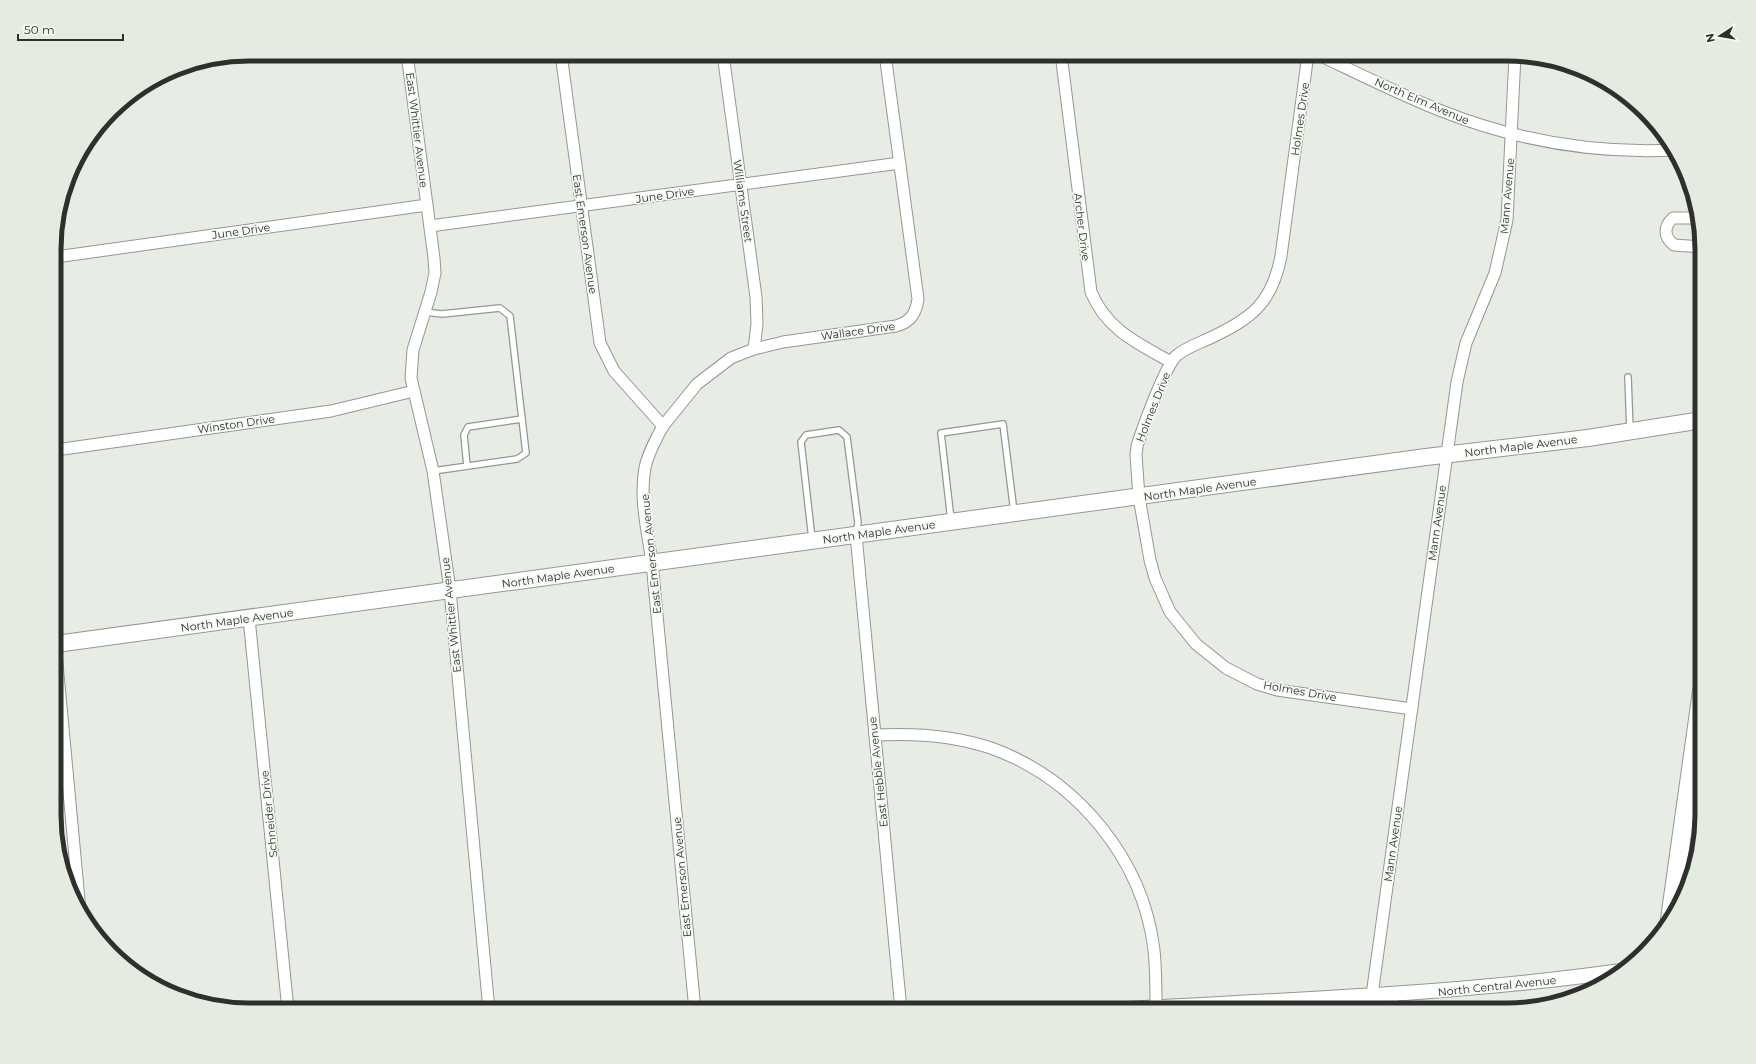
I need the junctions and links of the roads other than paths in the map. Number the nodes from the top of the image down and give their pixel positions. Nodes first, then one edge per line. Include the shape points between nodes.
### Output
1 (408, 61) edge
2 (562, 61) edge
3 (724, 61) edge
4 (886, 61) edge
5 (1062, 61) edge
6 (1307, 61) edge
7 (1332, 61) edge
8 (1515, 61) edge
9 (1512, 134) junction
10 (1667, 150) edge
11 (900, 163) junction
12 (741, 184) junction
13 (427, 205) junction
14 (581, 206) junction
15 (1692, 218) edge
16 (430, 226) junction
17 (1695, 246) edge
18 (61, 256) edge
19 (424, 312) junction
20 (754, 349) junction
21 (1171, 362) junction
22 (1628, 376) dead end
23 (414, 391) junction
24 (522, 419) junction
25 (1695, 421) edge
26 (663, 426) junction
27 (1630, 431) junction
28 (61, 449) edge
29 (1446, 456) junction
30 (468, 466) junction
31 (433, 470) junction
32 (1139, 497) junction
33 (1015, 514) junction
34 (951, 522) junction
35 (856, 535) junction
36 (812, 541) junction
37 (652, 563) junction
38 (450, 590) junction
39 (249, 618) junction
40 (61, 643) edge
41 (61, 707) edge
42 (1412, 709) junction
43 (875, 735) junction
44 (1695, 741) edge
45 (79, 895) edge
46 (1672, 906) edge
47 (1609, 973) edge
48 (1395, 994) junction
49 (1372, 995) junction
50 (287, 1003) edge
51 (488, 1003) edge
52 (694, 1003) edge
53 (900, 1003) edge
54 (1156, 1003) edge
55 (1239, 1003) edge
56 (1395, 1003) edge

1 - 13 street, East Whittier Avenue
2 - 14 street, East Emerson Avenue
3 - 12 street, Williams Street
4 - 11 street, Wallace Drive
5 - 21 street, Archer Drive via 1091,292 1100,311 1114,327
6 - 21 street, Holmes Drive via 1282,256 1274,283 1262,303 1245,320 1185,349
7 - 9 street, North Elm Avenue via 1438,109
8 - 9 street, Mann Avenue
9 - 10 street, North Elm Avenue via 1562,145
9 - 29 street, Mann Avenue via 1510,198 1501,252 1462,358
11 - 12 street, June Drive
11 - 20 street, Wallace Drive via 918,299 917,308 911,318 896,326 783,342
12 - 14 street, June Drive
12 - 20 street, Williams Street via 757,309
13 - 16 street, East Whittier Avenue
13 - 18 street, June Drive
14 - 16 street, June Drive
14 - 26 street, East Emerson Avenue via 600,343 614,371
15 - 17 street via 1673,218 1665,229 1666,236 1674,245
16 - 19 street, East Whittier Avenue via 435,274
19 - 23 street, East Whittier Avenue via 411,362
19 - 24 lane via 442,314 500,308 510,316
20 - 26 street, Wallace Drive via 731,358 697,384
21 - 32 street, Holmes Drive via 1137,446
22 - 27 lane
23 - 28 street, Winston Drive via 331,411
23 - 31 street, East Whittier Avenue
24 - 30 lane via 468,427 464,435
24 - 30 lane via 526,454 517,459
25 - 27 main road, North Maple Avenue
26 - 37 street, East Emerson Avenue via 653,446 645,475 644,506
27 - 29 main road, North Maple Avenue
29 - 32 main road, North Maple Avenue
29 - 42 street, Mann Avenue
30 - 31 lane
31 - 38 street, East Whittier Avenue
32 - 33 main road, North Maple Avenue
32 - 42 street, Holmes Drive via 1150,560 1161,595 1182,629 1211,658 1241,676 1276,690
33 - 34 main road, North Maple Avenue
33 - 34 lane via 1003,424 941,433
34 - 35 main road, North Maple Avenue
35 - 36 main road, North Maple Avenue
35 - 36 lane via 858,523 846,437 839,430 806,435 801,442
35 - 43 street, East Hebble Avenue
36 - 37 main road, North Maple Avenue
37 - 38 main road, North Maple Avenue
37 - 52 street, East Emerson Avenue
38 - 39 main road, North Maple Avenue
38 - 51 street, East Whittier Avenue
39 - 40 main road, North Maple Avenue
39 - 50 street, Schneider Drive
41 - 45 street
42 - 49 street, Mann Avenue
43 - 53 street, East Hebble Avenue
43 - 54 street via 935,736 990,748 1040,772 1081,804 1114,844 1140,893 1154,949
44 - 46 main road
47 - 48 street, North Central Avenue via 1556,980
48 - 49 street, North Central Avenue
48 - 56 lane
49 - 55 street, North Central Avenue

